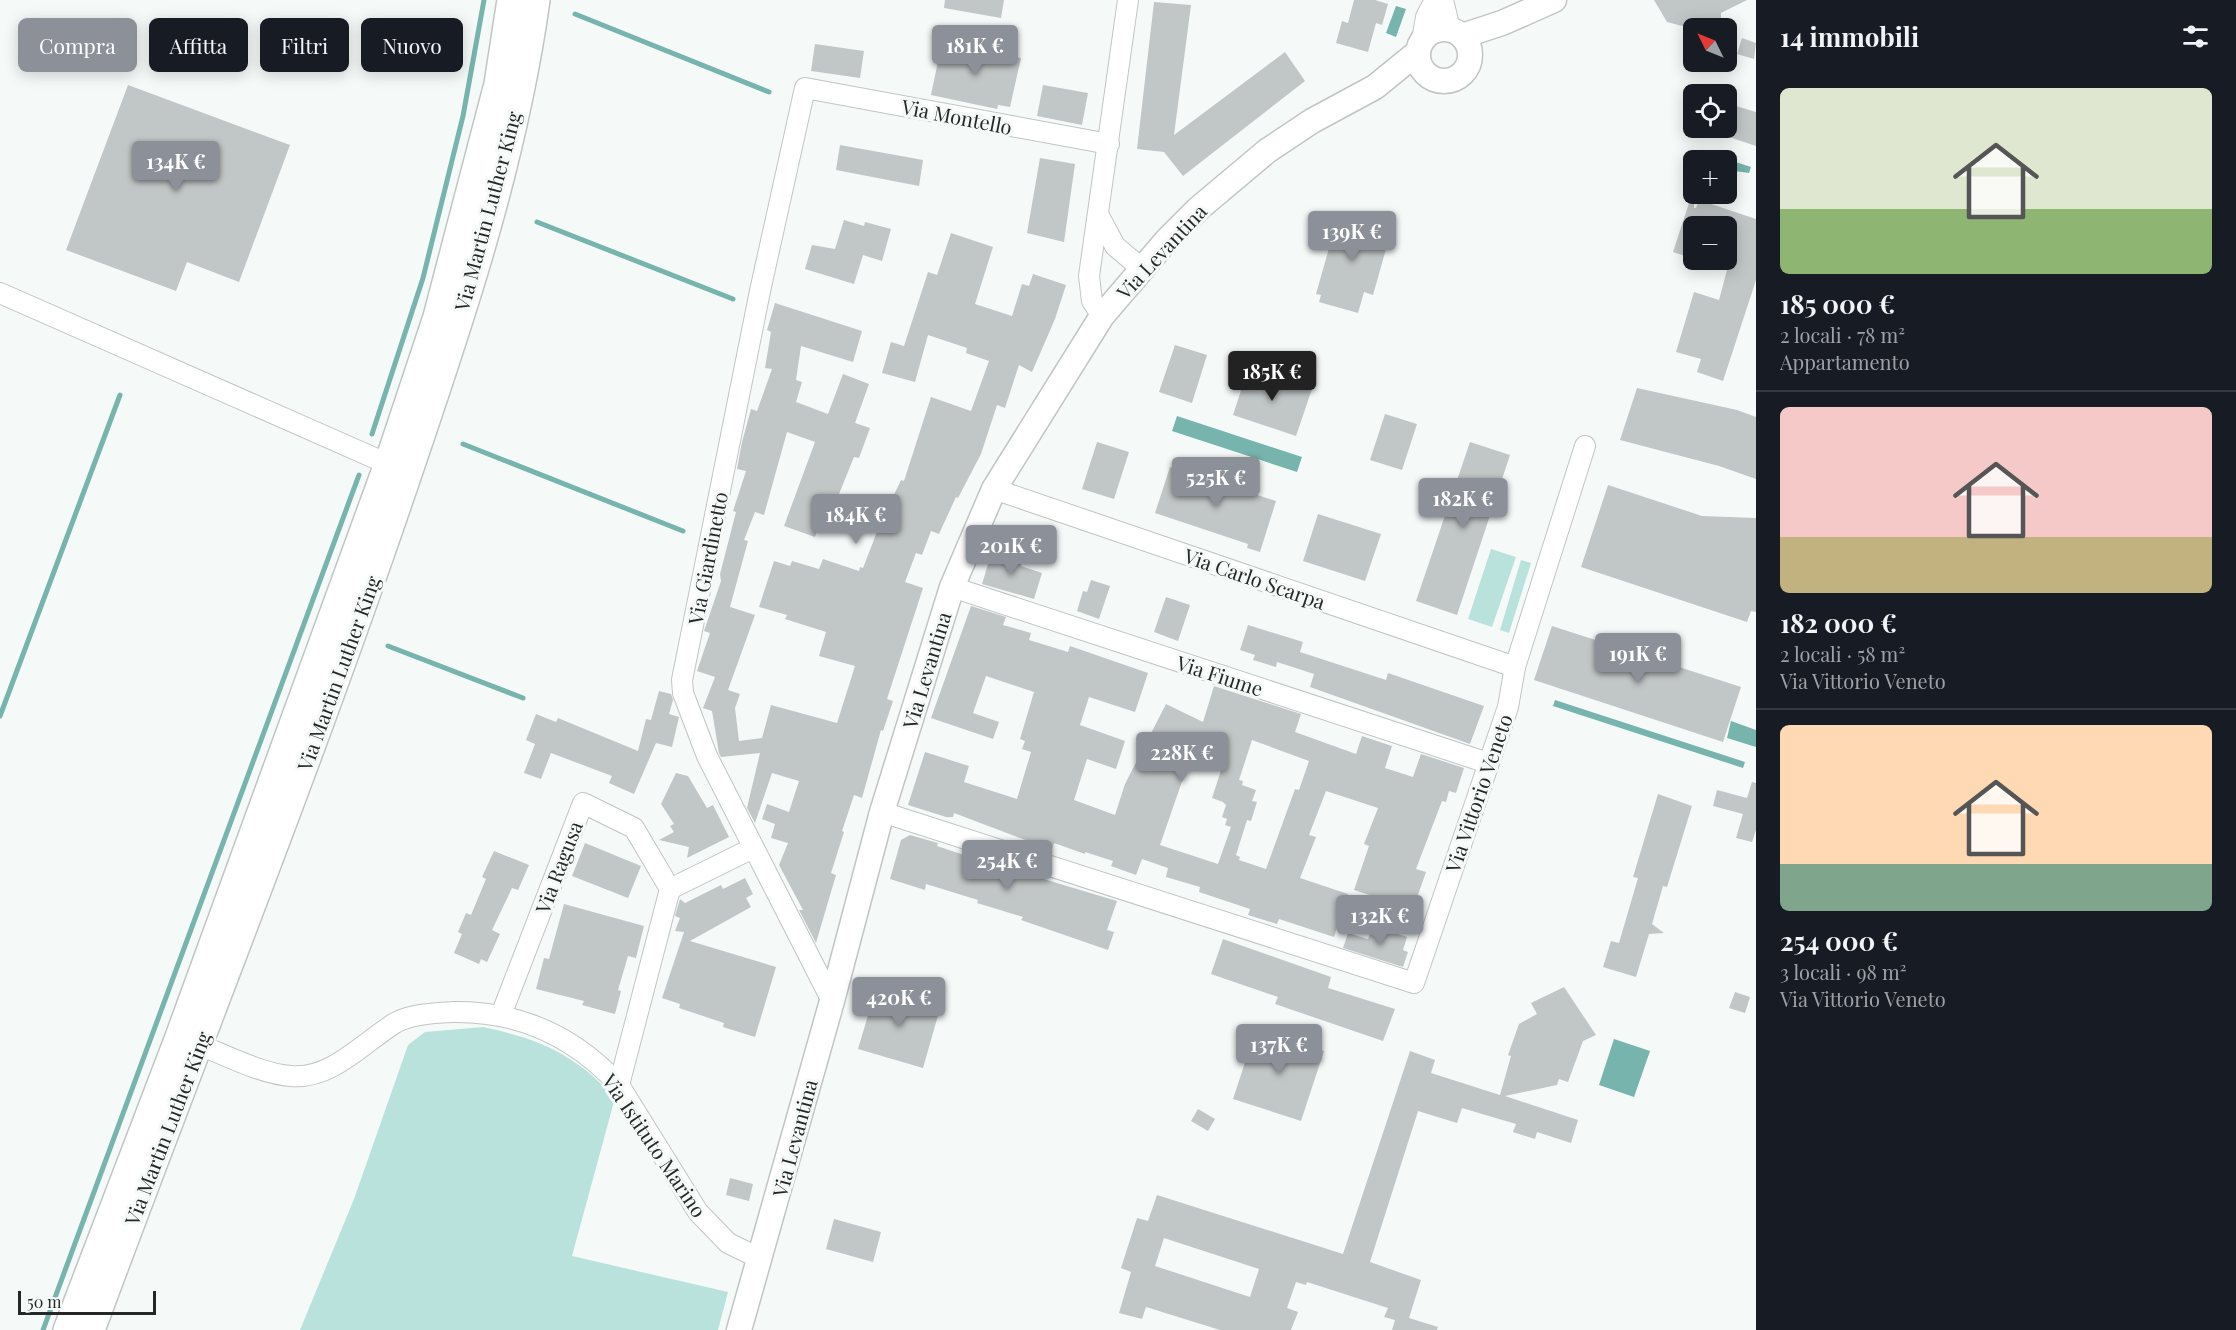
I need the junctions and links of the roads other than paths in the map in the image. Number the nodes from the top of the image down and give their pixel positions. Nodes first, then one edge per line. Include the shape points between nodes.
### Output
1 (511, 0) edge
2 (536, 0) edge
3 (1128, 0) edge
4 (1435, 0) edge
5 (1443, 0) edge
6 (1554, 0) edge
7 (1461, 39) junction
8 (1420, 46) junction
9 (1429, 77) junction
10 (1375, 87) junction
11 (805, 88) joint
12 (1109, 144) junction
13 (1099, 216) junction
14 (1141, 268) junction
15 (0, 292) edge
16 (1102, 316) junction
17 (1585, 446) dead end
18 (388, 464) junction
19 (994, 489) junction
20 (952, 586) junction
21 (1515, 667) junction
22 (1488, 763) junction
23 (882, 812) junction
24 (753, 848) junction
25 (670, 889) junction
26 (832, 1001) junction
27 (501, 1015) junction
28 (190, 1041) junction
29 (619, 1085) junction
30 (761, 1258) junction
31 (67, 1330) edge
32 (90, 1330) edge
33 (740, 1330) edge

1 - 18 main road, Via Martin Luther King via 498,84 465,215 437,317
2 - 28 main road, Via Martin Luther King via 493,207 470,287 353,636
3 - 12 street
4 - 8 street via 1426,17
5 - 7 street
6 - 7 street, Via Levantina
7 - 8 street, Via Levantina via 1436,31
7 - 9 street, Via Levantina via 1470,62 1461,76 1445,82
8 - 9 street via 1420,64
8 - 10 street, Via Levantina
9 - 10 street, Via Levantina
10 - 14 street, Via Levantina via 1267,151 1198,209
11 - 12 street, Via Montello
11 - 24 street, Via Giardinetto via 682,680 683,693 707,756
12 - 13 street
13 - 14 street via 1115,246
13 - 16 street via 1089,289
14 - 16 street, Via Levantina
15 - 18 street
16 - 19 street, Via Levantina
17 - 21 street, Via Vittorio Veneto
18 - 28 main road, Via Martin Luther King
19 - 20 street, Via Levantina
19 - 21 street, Via Carlo Scarpa
20 - 22 street, Via Fiume
20 - 23 street, Via Levantina
21 - 22 street, Via Vittorio Veneto via 1508,707
22 - 23 street, Via Vittorio Veneto via 1414,983
23 - 26 street, Via Levantina
24 - 25 street
24 - 26 street, Via Giardinetto
25 - 27 street, Via Ragusa via 634,828 583,803
25 - 29 street
26 - 30 street, Via Levantina
27 - 28 street, Via Istituto Marino via 431,1013 398,1022 328,1068 292,1077
27 - 29 street, Via Istituto Marino via 534,1024 567,1041
28 - 31 main road, Via Martin Luther King
28 - 32 main road, Via Martin Luther King
29 - 30 street, Via Istituto Marino via 698,1212 728,1243
30 - 33 street, Via Levantina

